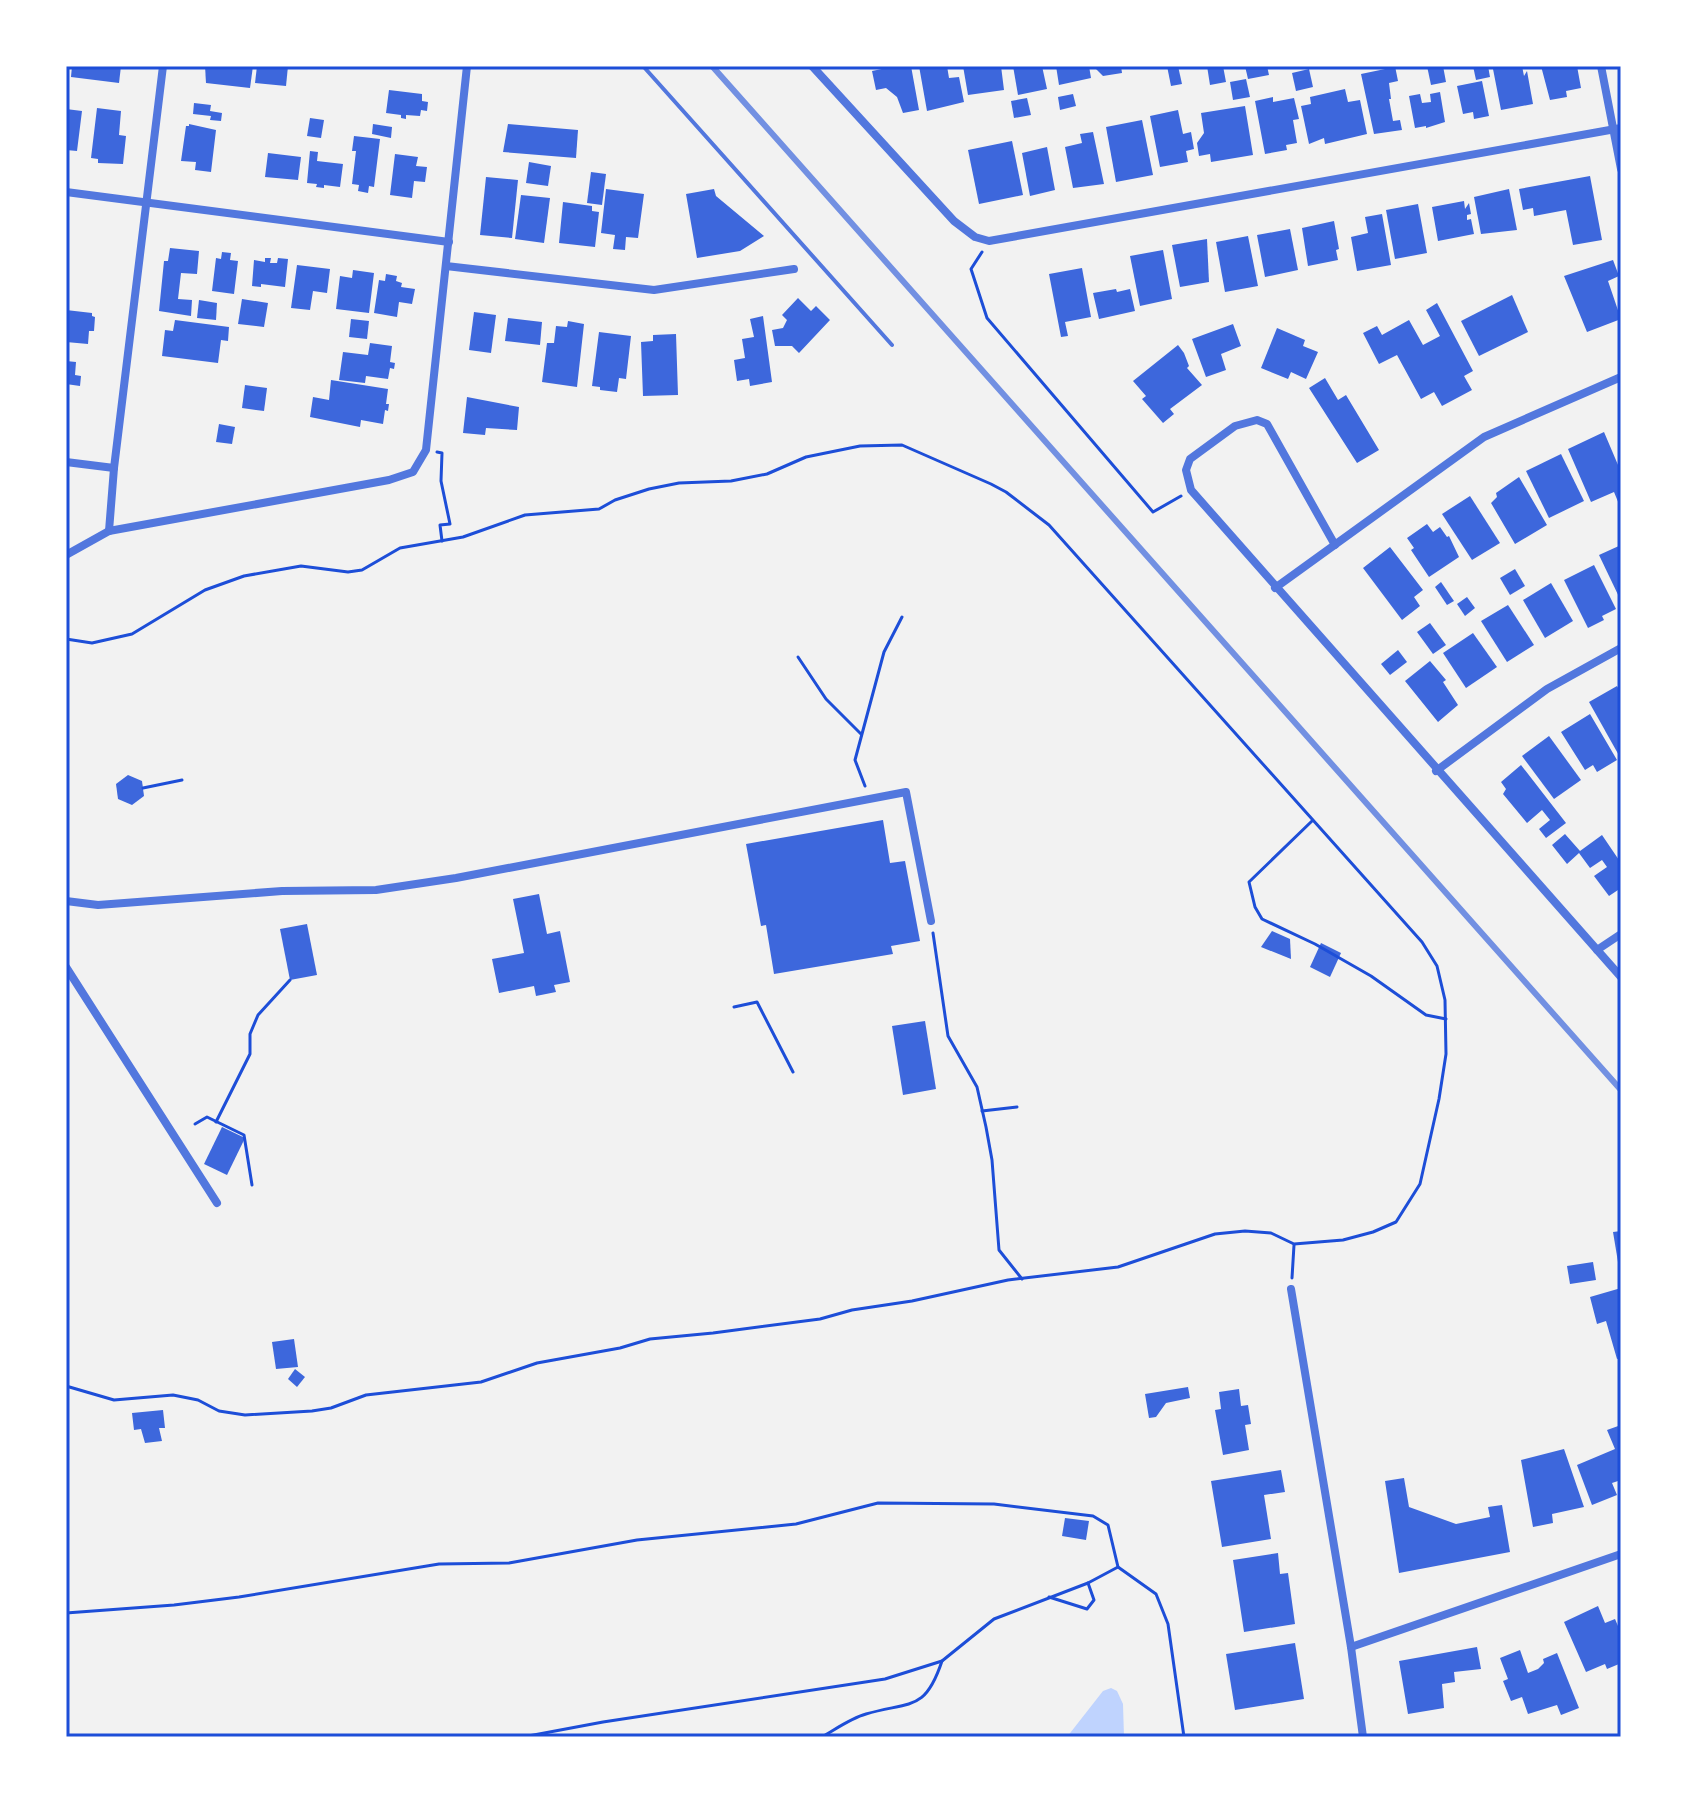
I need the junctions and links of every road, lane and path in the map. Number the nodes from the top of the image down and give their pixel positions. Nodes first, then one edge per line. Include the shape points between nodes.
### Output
1 (163, 66) edge
2 (467, 66) edge
3 (643, 66) edge
4 (812, 66) edge
5 (1601, 66) edge
6 (1617, 129) edge
7 (1621, 169) edge
8 (66, 192) edge
9 (146, 201) junction
10 (989, 241) junction
11 (449, 242) junction
12 (446, 266) junction
13 (794, 269) dead end
14 (892, 345) dead end
15 (1621, 377) edge
16 (426, 450) junction
17 (66, 462) edge
18 (114, 468) junction
19 (1191, 490) junction
20 (109, 531) junction
21 (442, 541) junction
22 (1335, 545) junction
23 (66, 555) edge
24 (1275, 588) junction
25 (902, 617) dead end
26 (66, 639) edge
27 (1621, 648) edge
28 (798, 657) dead end
29 (861, 734) junction
30 (1436, 771) junction
31 (182, 780) dead end
32 (143, 788) dead end
33 (870, 797) junction
34 (1312, 821) junction
35 (66, 901) edge
36 (931, 921) joint
37 (1621, 934) edge
38 (1597, 950) junction
39 (66, 967) edge
40 (1621, 977) edge
41 (290, 980) dead end
42 (734, 1007) dead end
43 (1446, 1019) junction
44 (793, 1072) dead end
45 (1017, 1107) dead end
46 (982, 1111) junction
47 (216, 1122) junction
48 (195, 1124) dead end
49 (252, 1185) dead end
50 (217, 1203) dead end
51 (1294, 1244) junction
52 (1022, 1279) junction
53 (1291, 1289) joint
54 (66, 1386) edge
55 (1621, 1554) edge
56 (1118, 1567) junction
57 (1088, 1583) junction
58 (1049, 1597) junction
59 (66, 1613) edge
60 (1351, 1647) junction
61 (942, 1661) junction
62 (523, 1737) edge
63 (822, 1737) edge
64 (1184, 1737) edge
65 (1363, 1737) edge

1 - 9 street
2 - 11 street
3 - 14 lane
4 - 10 street via 954,221
5 - 6 street
6 - 7 street
6 - 10 street
8 - 9 street
9 - 11 street
9 - 18 street
10 - 19 path via 971,269 987,318 1153,512
11 - 12 street
12 - 13 street via 654,290
12 - 16 street
15 - 22 street via 1484,437
16 - 20 street via 404,477
16 - 21 path via 442,453 441,481 450,524 440,525
17 - 18 street
18 - 20 street
19 - 22 street via 1186,470 1190,459 1235,426 1257,420 1267,424
19 - 24 street
20 - 23 street
21 - 26 path via 400,548 348,572 301,566 244,576 205,590 132,634 92,643
21 - 34 path via 525,515 599,509 664,486 731,481 767,474 806,457 860,446 902,445 1006,492 1049,525
22 - 24 street
24 - 30 street
25 - 29 path via 884,652
27 - 30 street via 1547,689
28 - 29 path via 826,699
29 - 33 path via 855,760
30 - 38 street
31 - 32 path
33 - 35 street via 376,890 282,891 98,905
33 - 36 street via 906,792
34 - 43 path via 1431,954 1441,979
34 - 43 path via 1249,882 1262,919 1371,976 1426,1015
36 - 46 path via 948,1036 977,1087
37 - 38 street
38 - 40 street
39 - 50 street
41 - 47 path via 258,1015 250,1034 250,1054
42 - 44 path via 757,1002
43 - 51 path via 1446,1054 1431,1142 1410,1203 1396,1222 1373,1232
45 - 46 path
46 - 52 path via 999,1250
47 - 48 path via 207,1117
47 - 49 path via 244,1135
51 - 52 path via 1271,1233 1215,1234 1118,1267
51 - 53 path
52 - 54 path via 820,1319 650,1339 537,1363 481,1382 366,1395 312,1411 245,1415 173,1395 114,1400
53 - 60 street
55 - 60 street
56 - 57 path
56 - 59 path via 1108,1525 1093,1516 994,1504 878,1503 796,1524 637,1540 509,1563 439,1564 200,1602
56 - 64 path via 1156,1594 1168,1624
57 - 58 path
57 - 58 path via 1094,1600 1087,1609
58 - 61 path via 994,1619
60 - 65 street
61 - 62 path via 885,1679
61 - 63 path via 934,1685 920,1701 862,1715

